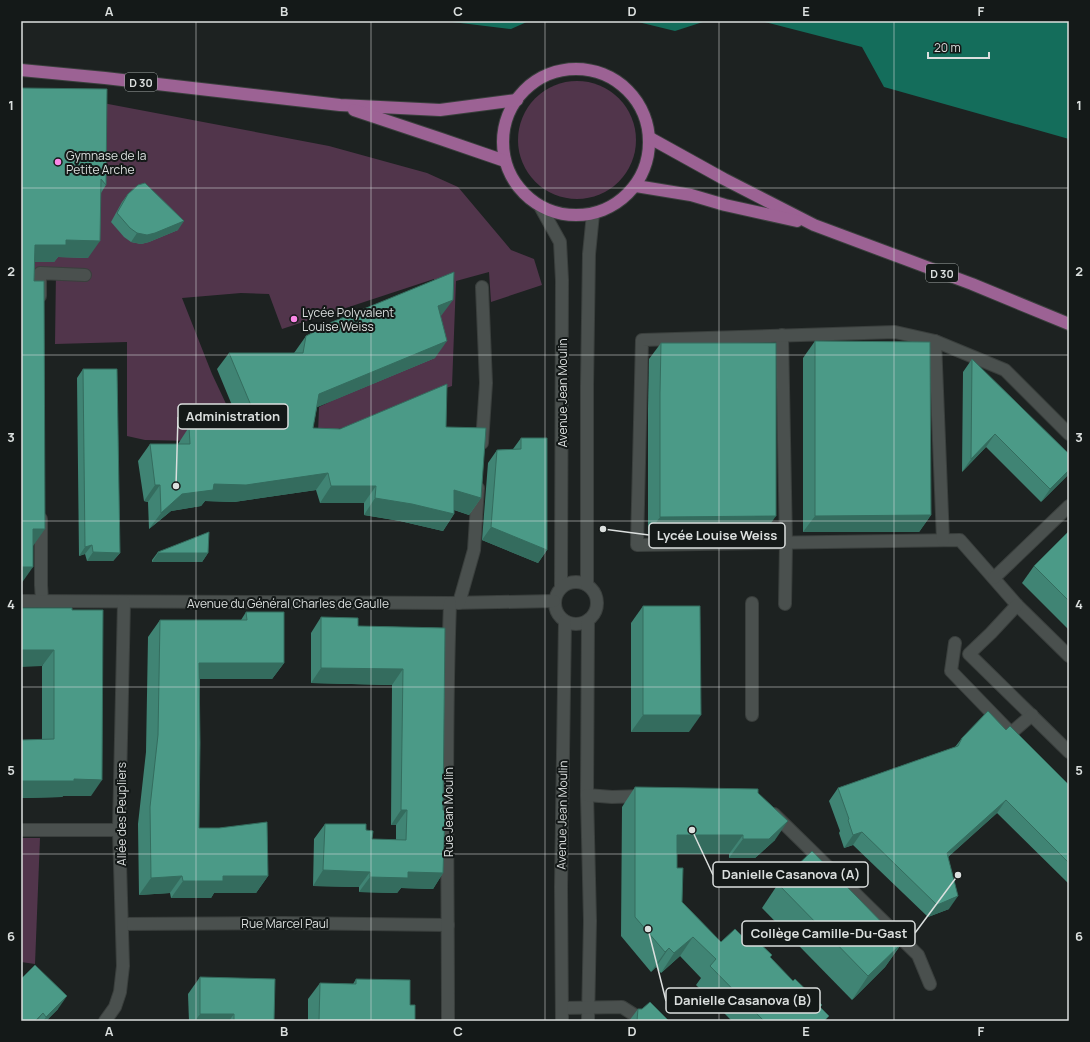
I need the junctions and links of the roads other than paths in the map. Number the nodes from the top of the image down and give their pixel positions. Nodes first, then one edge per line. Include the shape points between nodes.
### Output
1 (21, 70) edge
2 (516, 100) junction
3 (340, 105) junction
4 (650, 138) junction
5 (505, 161) junction
6 (636, 186) junction
7 (540, 206) junction
8 (593, 214) junction
9 (814, 225) junction
10 (85, 275) dead end
11 (482, 287) dead end
12 (40, 305) edge
13 (1069, 324) edge
14 (782, 335) junction
15 (935, 341) junction
16 (1069, 434) edge
17 (481, 455) edge
18 (479, 479) edge
19 (41, 505) edge
20 (1069, 506) edge
21 (944, 540) junction
22 (786, 543) junction
23 (994, 578) junction
24 (587, 585) junction
25 (562, 587) junction
26 (21, 601) edge
27 (42, 601) junction
28 (554, 601) junction
29 (124, 602) junction
30 (455, 603) junction
31 (752, 604) dead end
32 (785, 604) dead end
33 (1017, 605) junction
34 (588, 620) junction
35 (565, 621) junction
36 (955, 643) dead end
37 (1069, 656) edge
38 (1032, 714) junction
39 (752, 715) dead end
40 (1069, 752) edge
41 (587, 795) junction
42 (656, 796) edge
43 (765, 807) edge
44 (21, 830) edge
45 (119, 830) junction
46 (122, 924) junction
47 (448, 925) junction
48 (930, 984) dead end
49 (588, 1007) junction
50 (562, 1008) junction
51 (105, 1021) edge
52 (448, 1021) edge
53 (562, 1021) edge
54 (588, 1021) edge
55 (644, 1021) edge

1 - 3 main road, D 30
2 - 3 main road, D 30 via 440,110
2 - 4 main road via 524,90 544,76 567,69 591,70 614,78 632,94 645,115
2 - 5 main road via 510,109 503,133
3 - 5 main road, D 30
4 - 6 main road via 647,162
4 - 9 main road, D 30
5 - 7 main road via 518,187
6 - 8 main road via 617,204
6 - 9 main road, D 30 via 691,195
7 - 8 main road via 566,215
7 - 25 street, Avenue Jean Moulin via 560,242
8 - 24 street, Avenue Jean Moulin via 589,254 586,386
9 - 13 main road, D 30 via 972,284
10 - 12 street via 40,273
11 - 17 street via 486,383
14 - 15 street via 894,332
14 - 22 street
14 - 22 street via 642,340 637,545
15 - 16 street via 1005,370
15 - 21 street
18 - 30 street, Rue Jean Moulin via 474,550
19 - 27 street
20 - 23 street
21 - 22 street
21 - 23 street via 960,540
22 - 32 street
23 - 33 street
24 - 25 street via 574,582
24 - 34 street via 596,596 597,603 593,616
25 - 28 street
26 - 27 street, Avenue du Général Charles de Gaulle
27 - 29 street, Avenue du Général Charles de Gaulle
28 - 30 street, Avenue du Général Charles de Gaulle
28 - 35 street via 557,613
29 - 30 street, Avenue du Général Charles de Gaulle
29 - 45 street, Allée des Peupliers
30 - 47 street, Rue Jean Moulin via 447,788
31 - 39 street
33 - 37 street
33 - 38 street via 969,654
34 - 35 street via 577,624
34 - 41 street, Avenue Jean Moulin
35 - 50 street, Avenue Jean Moulin
36 - 38 street via 951,671 1011,733
38 - 40 street
41 - 42 street
41 - 49 street, Avenue Jean Moulin via 590,921
43 - 48 street via 918,955
44 - 45 street
45 - 46 street, Allée des Peupliers
46 - 47 street, Rue Marcel Paul
46 - 51 street, Allée des Peupliers via 123,966 120,992 115,1007
47 - 52 street, Rue Jean Moulin
49 - 50 street
49 - 54 street, Avenue Jean Moulin
49 - 55 street via 622,1007
50 - 53 street, Avenue Jean Moulin

